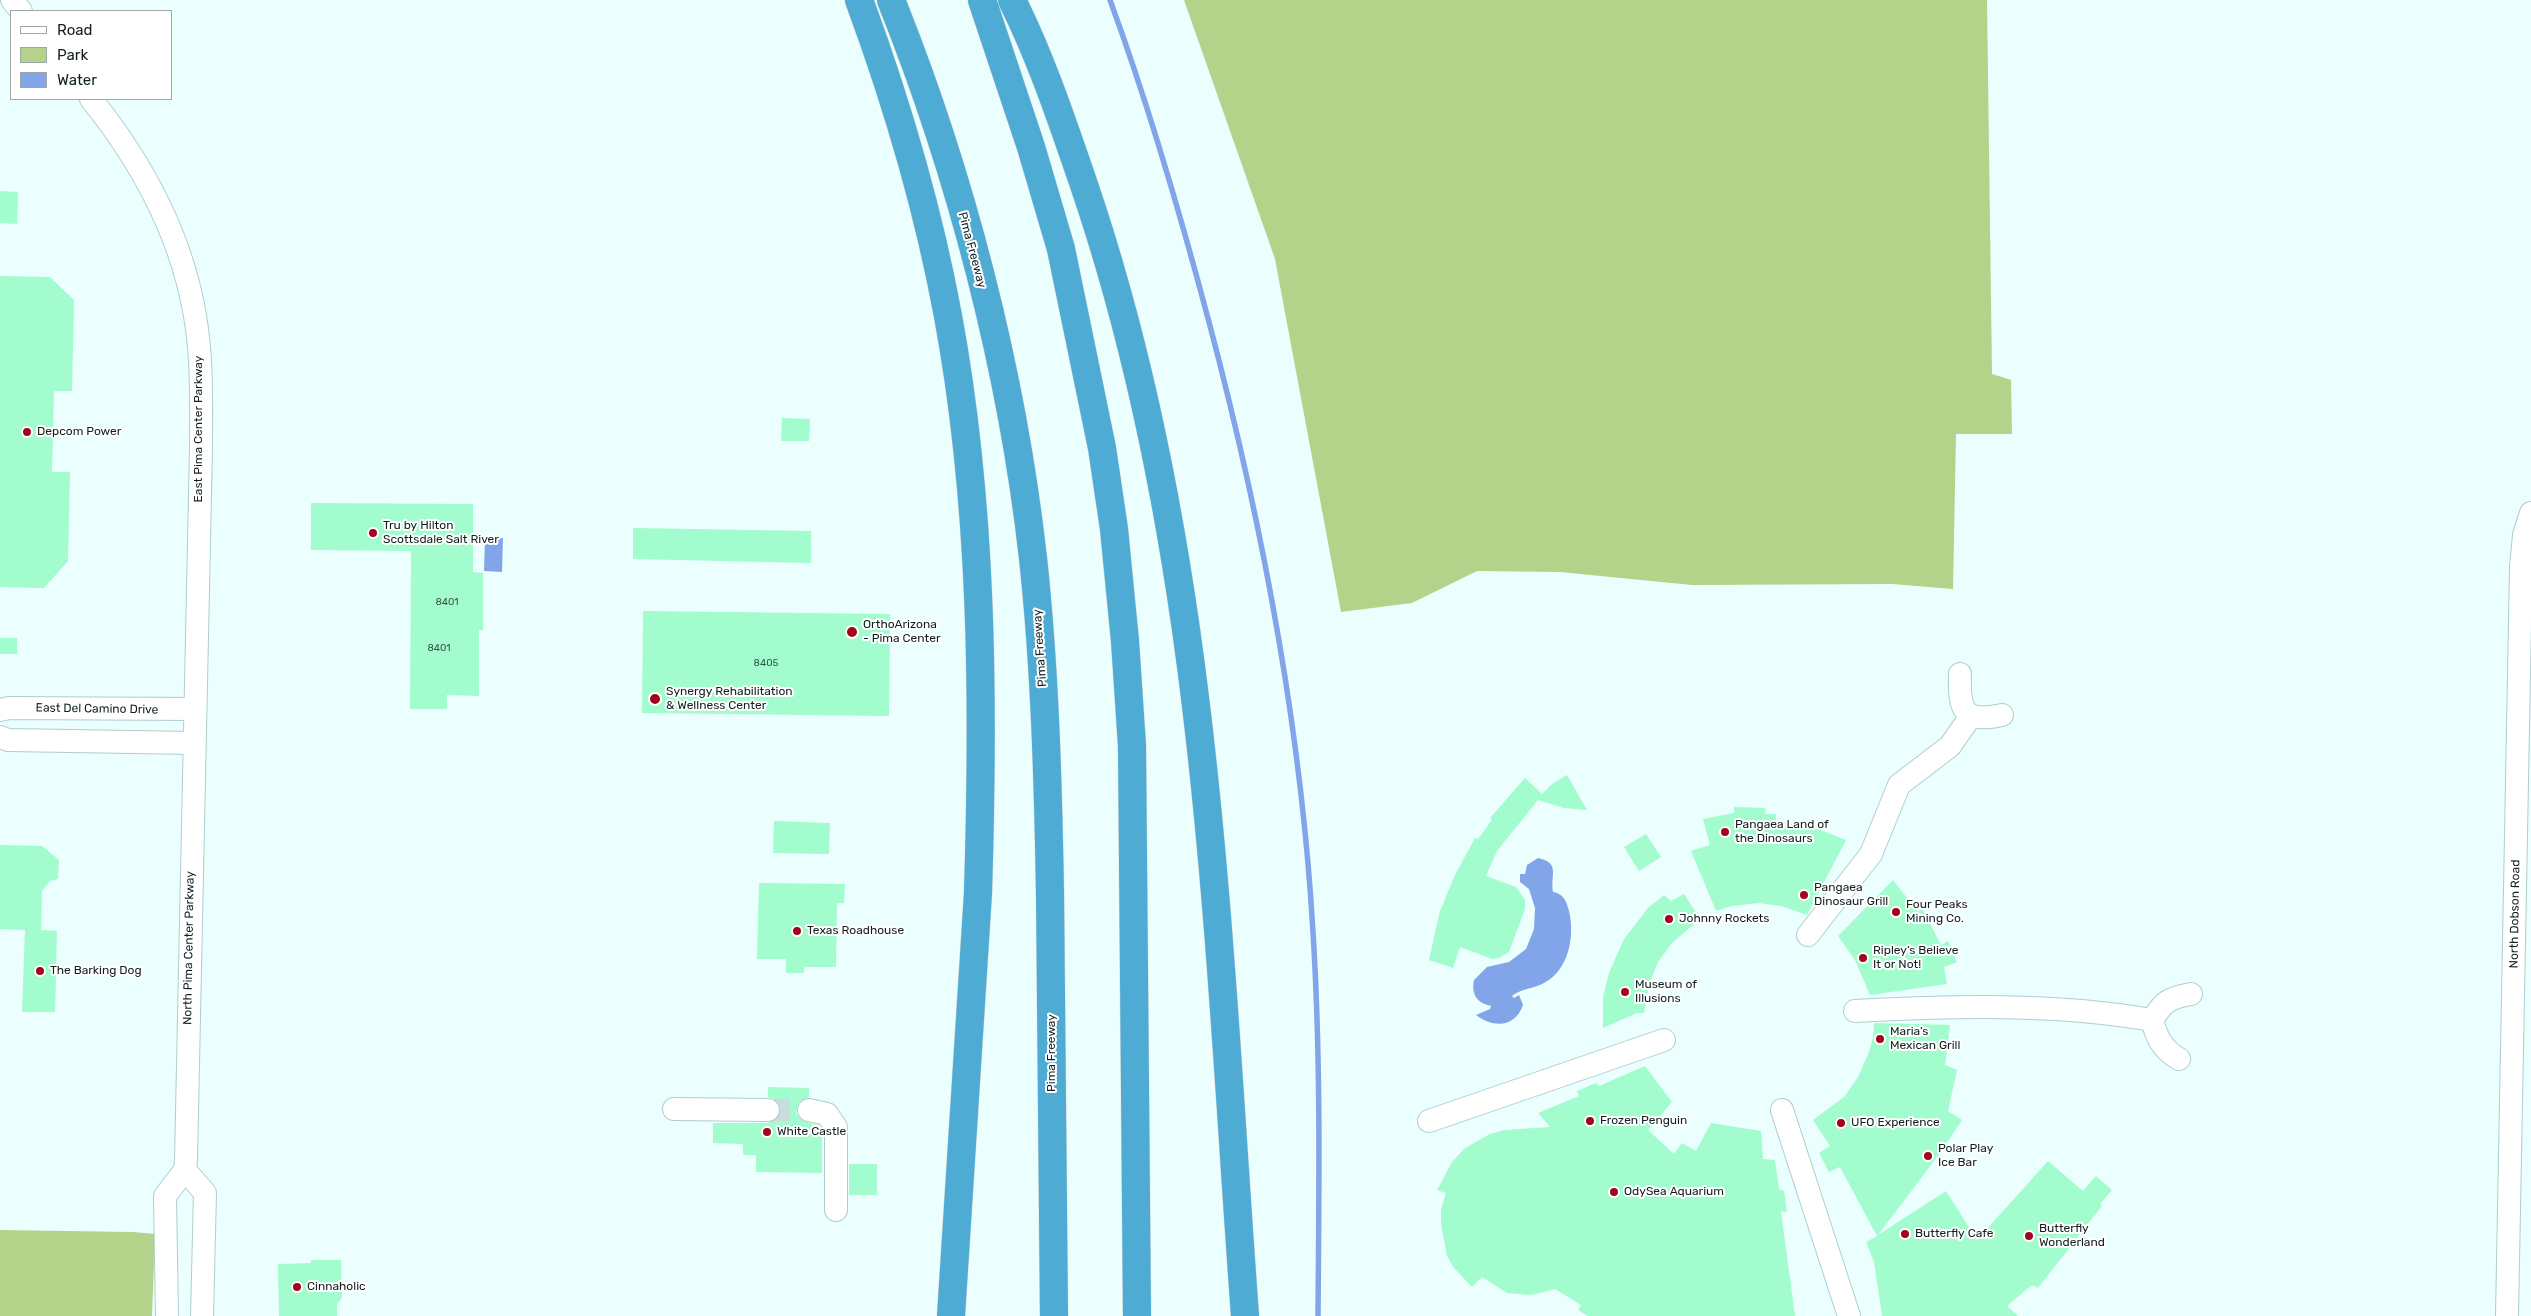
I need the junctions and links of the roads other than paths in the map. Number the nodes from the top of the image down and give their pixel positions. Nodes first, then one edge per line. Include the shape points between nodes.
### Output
1 (12, 0) edge
2 (860, 0) edge
3 (891, 0) edge
4 (982, 0) edge
5 (1012, 0) edge
6 (20, 10) edge
7 (92, 100) edge
8 (2531, 513) edge
9 (1960, 674) dead end
10 (0, 710) edge
11 (2002, 715) dead end
12 (1971, 716) junction
13 (194, 726) junction
14 (0, 737) edge
15 (1808, 936) dead end
16 (2191, 994) dead end
17 (1855, 1011) dead end
18 (2152, 1020) junction
19 (1664, 1040) dead end
20 (2179, 1059) dead end
21 (674, 1109) dead end
22 (768, 1110) tunnel mouth
23 (809, 1110) tunnel mouth
24 (1782, 1110) dead end
25 (1429, 1121) dead end
26 (185, 1170) junction
27 (836, 1210) dead end
28 (167, 1316) edge
29 (202, 1316) edge
30 (951, 1316) edge
31 (1054, 1316) edge
32 (1137, 1316) edge
33 (1245, 1316) edge
34 (1849, 1316) edge
35 (2507, 1316) edge

1 - 6 street
2 - 30 highway via 914,167 935,257 956,369 970,484 978,607 982,764 978,893
3 - 31 highway, Pima Freeway via 945,154 996,343 1016,446 1032,556 1048,773
4 - 32 highway via 1061,249 1098,429 1114,529 1132,746
5 - 33 highway via 1024,24 1099,228 1129,336 1165,489 1193,674 1207,804
7 - 13 street, East Pima Center Parkway via 142,172 169,223 184,265 194,309 201,386
8 - 35 street, North Dobson Road via 2524,535 2522,561
9 - 12 street via 1959,698 1962,709
10 - 13 street, East Del Camino Drive via 9,708
11 - 12 street
12 - 15 street via 1950,746 1900,785 1871,854
13 - 14 street via 8,740
13 - 26 street, North Pima Center Parkway
16 - 18 street via 2162,1003
17 - 18 street via 1953,1006 2105,1012
18 - 20 street via 2157,1039 2167,1052
19 - 25 street
21 - 22 street
23 - 27 street via 827,1114 836,1127
24 - 34 street
26 - 28 street via 165,1196
26 - 29 street via 204,1193

